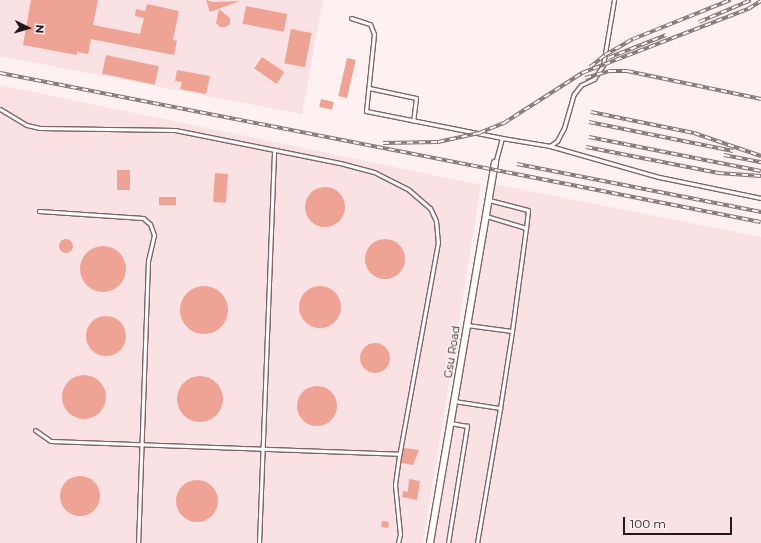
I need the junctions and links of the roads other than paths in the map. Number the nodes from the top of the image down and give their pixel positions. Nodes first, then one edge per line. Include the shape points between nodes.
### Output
1 (614, 0) edge
2 (351, 18) dead end
3 (369, 88) junction
4 (0, 109) edge
5 (413, 120) junction
6 (502, 138) junction
7 (550, 146) junction
8 (274, 151) junction
9 (495, 164) joint
10 (761, 198) edge
11 (487, 200) junction
12 (39, 211) dead end
13 (485, 216) junction
14 (526, 228) junction
15 (466, 325) junction
16 (512, 332) junction
17 (454, 401) junction
18 (500, 408) junction
19 (450, 424) junction
20 (35, 430) dead end
21 (141, 444) junction
22 (262, 448) junction
23 (399, 454) junction
24 (138, 543) edge
25 (259, 543) edge
26 (398, 543) edge
27 (430, 543) edge
28 (448, 543) edge
29 (477, 543) edge

1 - 7 lane via 603,65 594,79 581,85 574,94 564,128 557,142
2 - 3 lane via 370,24 374,34
3 - 5 lane via 416,98
3 - 5 lane via 366,111
4 - 8 lane via 27,125 40,128 175,130
5 - 6 lane
6 - 7 lane
6 - 9 lane
7 - 10 lane via 659,177
8 - 22 lane
8 - 23 lane via 374,172 409,190 430,208 436,221 438,242 435,268 425,306
9 - 11 street, Gsu Road
11 - 13 street, Gsu Road
11 - 14 lane via 528,210
12 - 21 lane via 143,218 150,224 154,235 148,260
13 - 14 lane
13 - 15 street, Gsu Road
14 - 16 lane
15 - 16 lane
15 - 17 street, Gsu Road
16 - 18 lane
17 - 18 lane
17 - 19 street, Gsu Road
18 - 29 lane
19 - 27 street, Gsu Road
19 - 28 lane via 467,426
20 - 21 lane via 51,442
21 - 22 lane
21 - 24 lane
22 - 23 lane
22 - 25 lane
23 - 26 lane via 395,485 400,534

